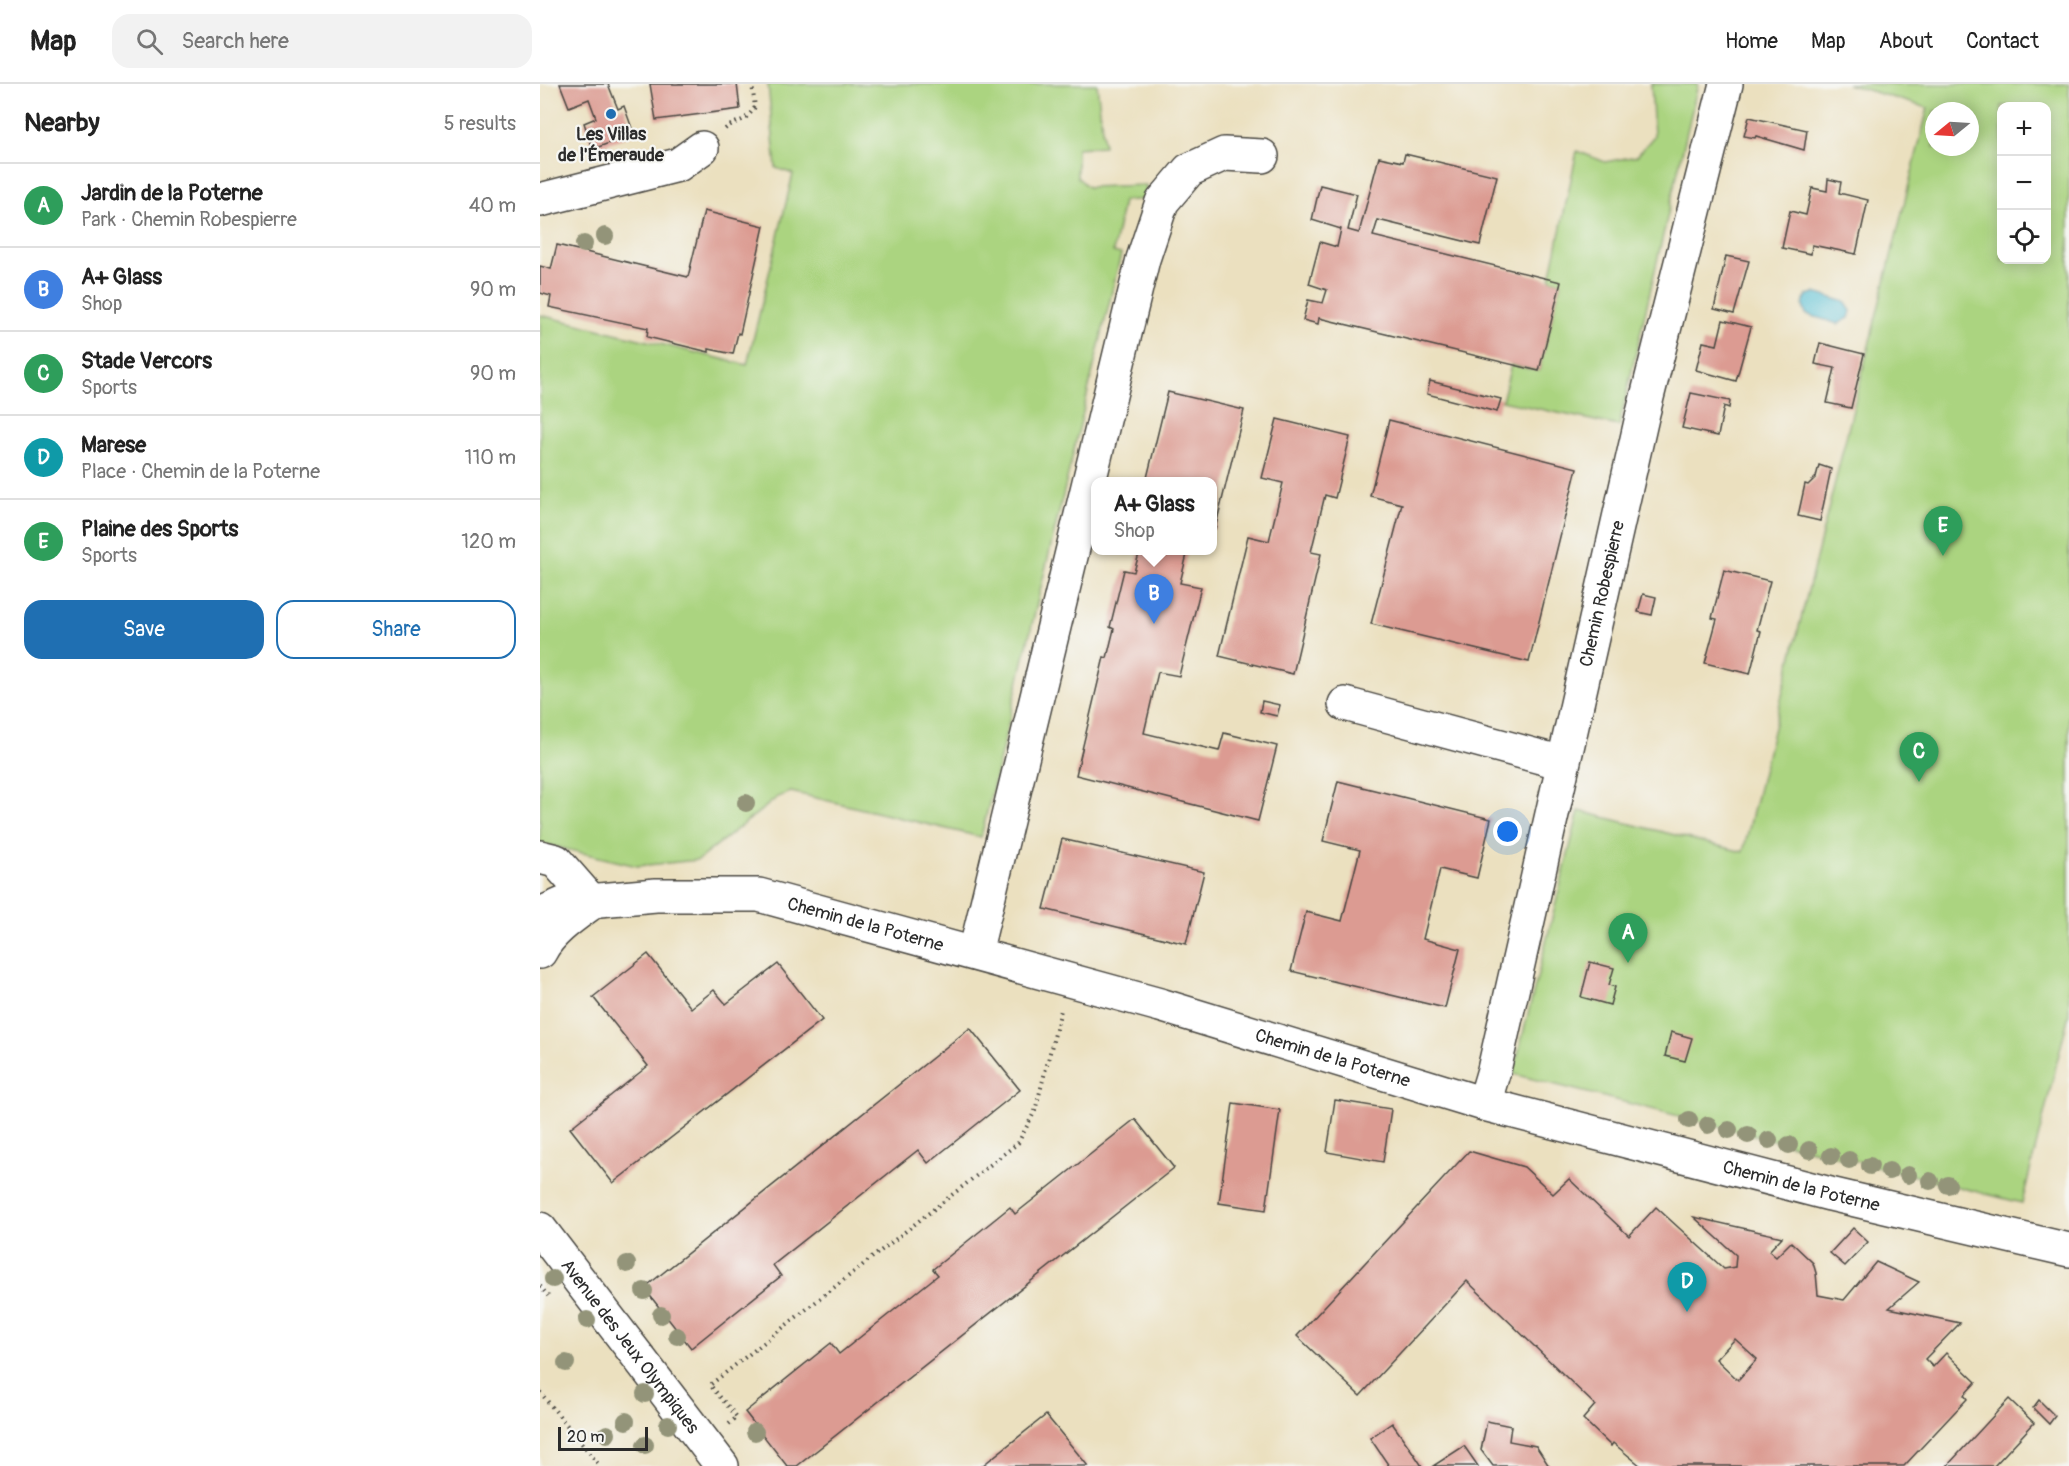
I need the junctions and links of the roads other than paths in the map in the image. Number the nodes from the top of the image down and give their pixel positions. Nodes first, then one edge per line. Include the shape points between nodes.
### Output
1 (1726, 84) edge
2 (702, 148) road end
3 (1262, 156) dead end
4 (540, 200) edge
5 (1345, 704) dead end
6 (1563, 763) junction
7 (540, 857) edge
8 (592, 902) junction
9 (540, 914) edge
10 (540, 952) edge
11 (975, 953) junction
12 (1484, 1104) junction
13 (540, 1228) edge
14 (2069, 1250) edge
15 (714, 1455) edge

1 - 6 street, Chemin Robespierre via 1642,417
2 - 4 street via 678,165
3 - 11 street via 1224,154 1189,170 1162,202 1143,259
5 - 6 street
6 - 12 street, Chemin Robespierre
7 - 8 street via 556,861
8 - 9 street, Chemin de la Poterne via 565,903
8 - 10 street via 565,922
8 - 11 street, Chemin de la Poterne via 656,895 759,895
11 - 12 street, Chemin de la Poterne
12 - 14 street, Chemin de la Poterne via 1830,1194
13 - 15 street, Avenue des Jeux Olympiques

